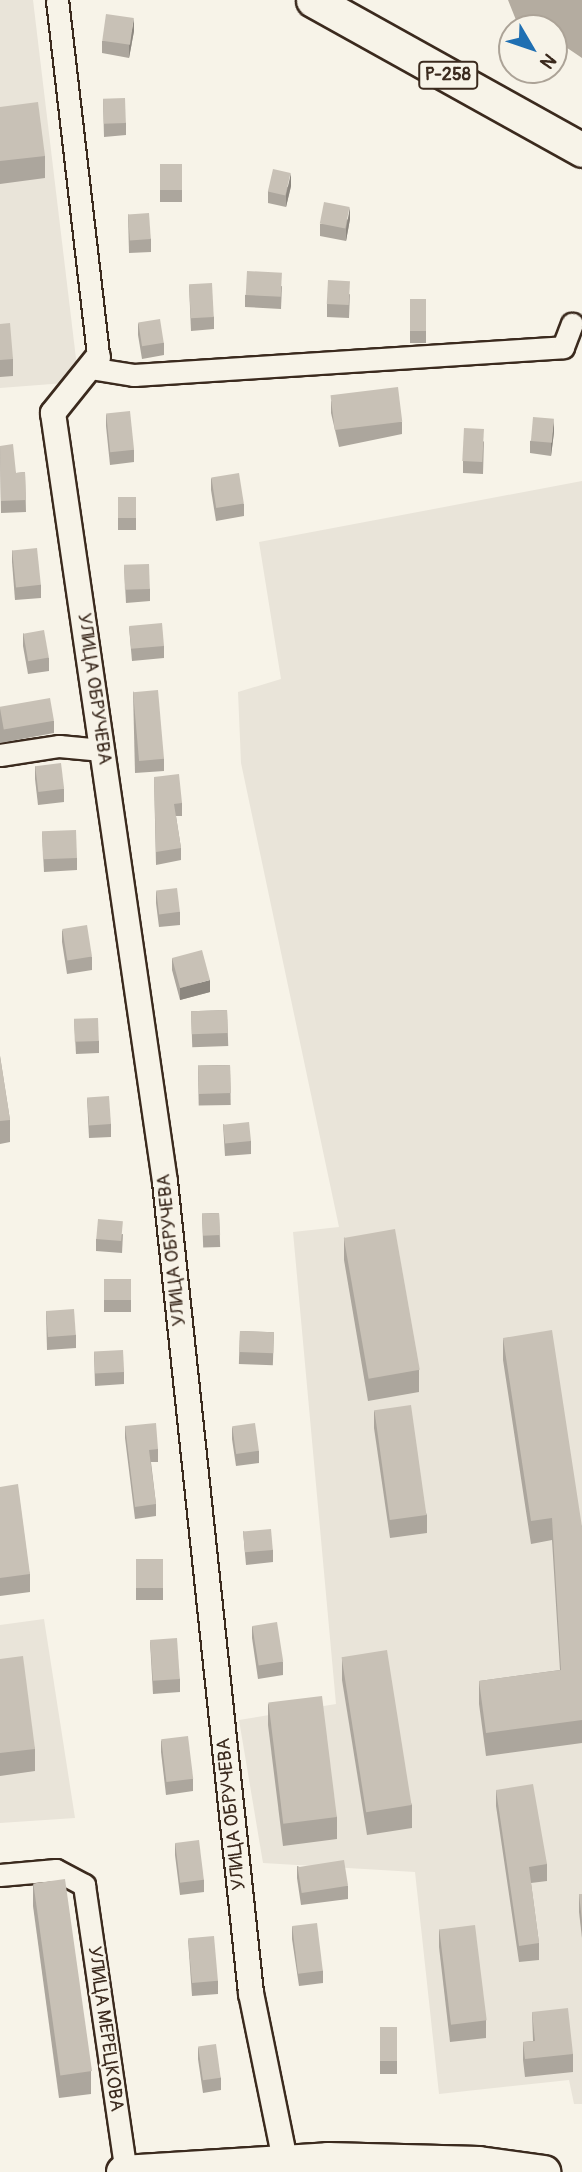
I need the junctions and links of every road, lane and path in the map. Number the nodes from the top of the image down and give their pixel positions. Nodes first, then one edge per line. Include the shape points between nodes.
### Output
1 (57, 0) edge
2 (313, 0) edge
3 (582, 150) edge
4 (572, 324) dead end
5 (94, 363) junction
6 (102, 750) junction
7 (0, 755) edge
8 (0, 1875) edge
9 (285, 2160) junction
10 (124, 2172) edge
11 (544, 2172) edge

1 - 5 street
2 - 3 highway, Р-258
4 - 5 street via 563,347 135,375
5 - 6 street, УЛИЦА ОБРУЧЕВА via 53,413
6 - 7 street via 59,746
6 - 9 street, УЛИЦА ОБРУЧЕВА via 165,1182 251,1993
8 - 10 street, УЛИЦА МЕРЕЦКОВА via 56,1870 83,1885
9 - 10 main road
9 - 11 main road via 480,2163

